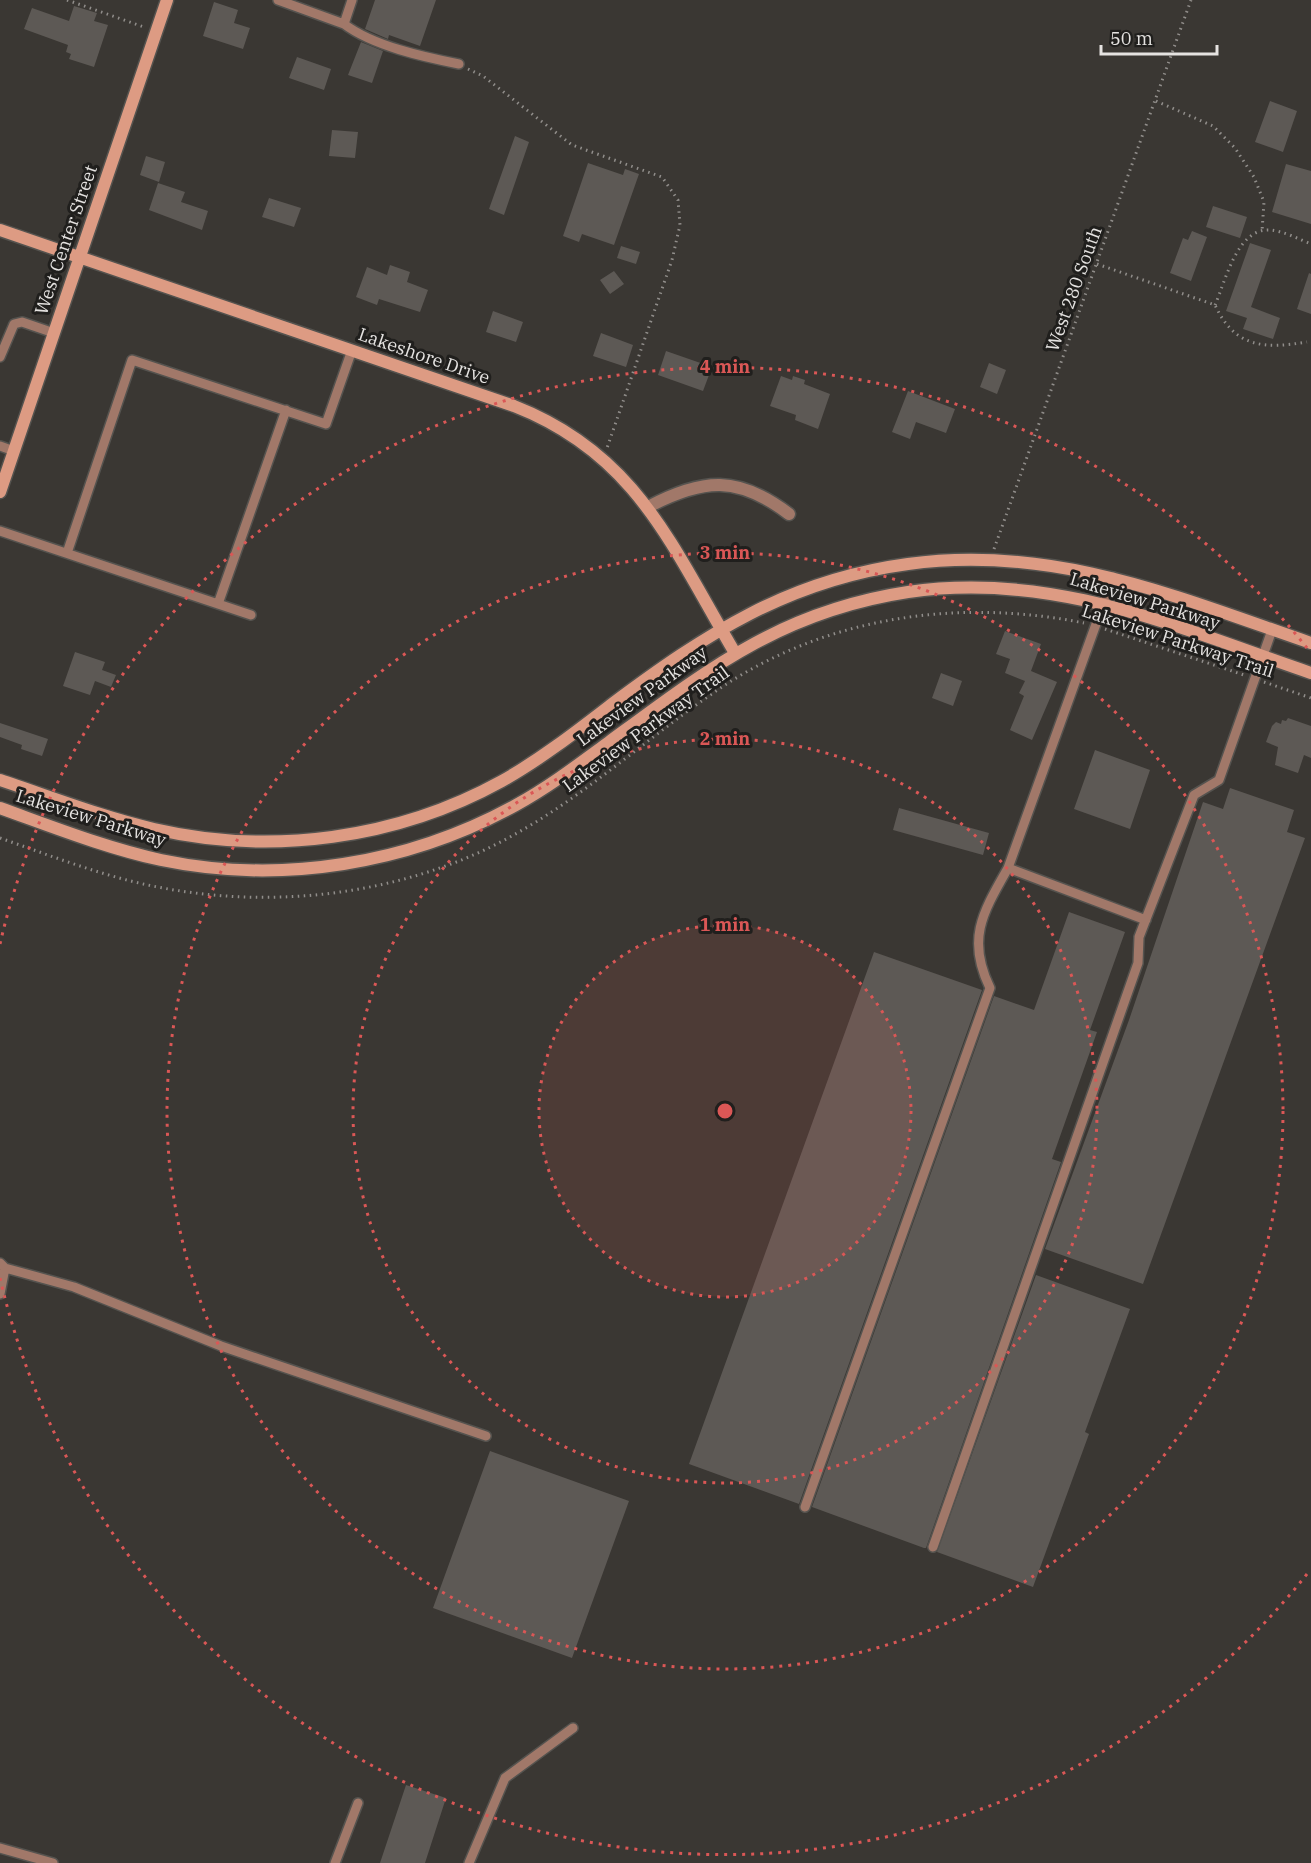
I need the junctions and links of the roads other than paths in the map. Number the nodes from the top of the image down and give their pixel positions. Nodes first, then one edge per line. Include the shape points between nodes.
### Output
1 (167, 0) edge
2 (278, 0) edge
3 (352, 0) edge
4 (344, 24) junction
5 (459, 64) road end
6 (0, 230) edge
7 (80, 256) junction
8 (54, 333) junction
9 (352, 350) junction
10 (0, 357) edge
11 (285, 410) junction
12 (0, 446) edge
13 (14, 451) junction
14 (0, 492) edge
15 (648, 507) junction
16 (789, 514) dead end
17 (0, 531) edge
18 (68, 554) junction
19 (1113, 577) junction
20 (1103, 603) junction
21 (218, 604) junction
22 (251, 615) dead end
23 (721, 628) junction
24 (1272, 630) junction
25 (1311, 643) edge
26 (735, 652) junction
27 (1262, 657) junction
28 (1311, 674) edge
29 (0, 780) edge
30 (0, 808) edge
31 (1008, 868) junction
32 (1146, 920) junction
33 (3, 1265) edge
34 (0, 1294) edge
35 (486, 1436) dead end
36 (805, 1507) dead end
37 (933, 1547) dead end
38 (573, 1728) dead end
39 (358, 1803) dead end
40 (0, 1848) edge
41 (53, 1863) edge
42 (335, 1863) edge
43 (469, 1863) edge

1 - 7 main road, West Center Street
2 - 4 lane
3 - 4 lane
4 - 5 lane via 354,32 425,57
6 - 7 main road, Lakeshore Drive
7 - 8 main road, West Center Street
7 - 9 main road, Lakeshore Drive
8 - 10 lane via 22,322 14,324
8 - 13 main road, West Center Street
9 - 11 lane via 326,424
9 - 15 main road, Lakeshore Drive via 532,413 603,458
11 - 18 lane via 132,360
11 - 21 lane
12 - 13 lane
13 - 14 main road, West Center Street
15 - 16 street via 713,483 756,494
15 - 23 main road, Lakeshore Drive
17 - 18 lane
18 - 21 lane
19 - 20 lane
19 - 23 main road, Lakeview Parkway via 1047,564 990,559 924,562 850,575 796,592
19 - 24 main road, Lakeview Parkway
20 - 26 main road, Lakeview Parkway via 1020,589 908,592 826,612
20 - 27 main road, Lakeview Parkway
20 - 31 lane
21 - 22 lane
23 - 26 main road, Lakeshore Drive
23 - 29 main road, Lakeview Parkway via 503,780 444,808 372,830 290,842 193,837 125,822
24 - 25 main road, Lakeview Parkway
24 - 27 lane
26 - 30 main road, Lakeview Parkway via 518,804 442,839 387,856 303,869 199,866 134,854
27 - 28 main road, Lakeview Parkway
27 - 32 lane via 1219,780 1194,795
31 - 32 lane
31 - 36 lane via 990,900 976,940 980,968 990,988
32 - 37 lane via 1139,938 1138,963
33 - 34 lane
33 - 35 lane via 74,1287 221,1346
38 - 43 lane via 505,1779
39 - 42 lane
40 - 41 lane

